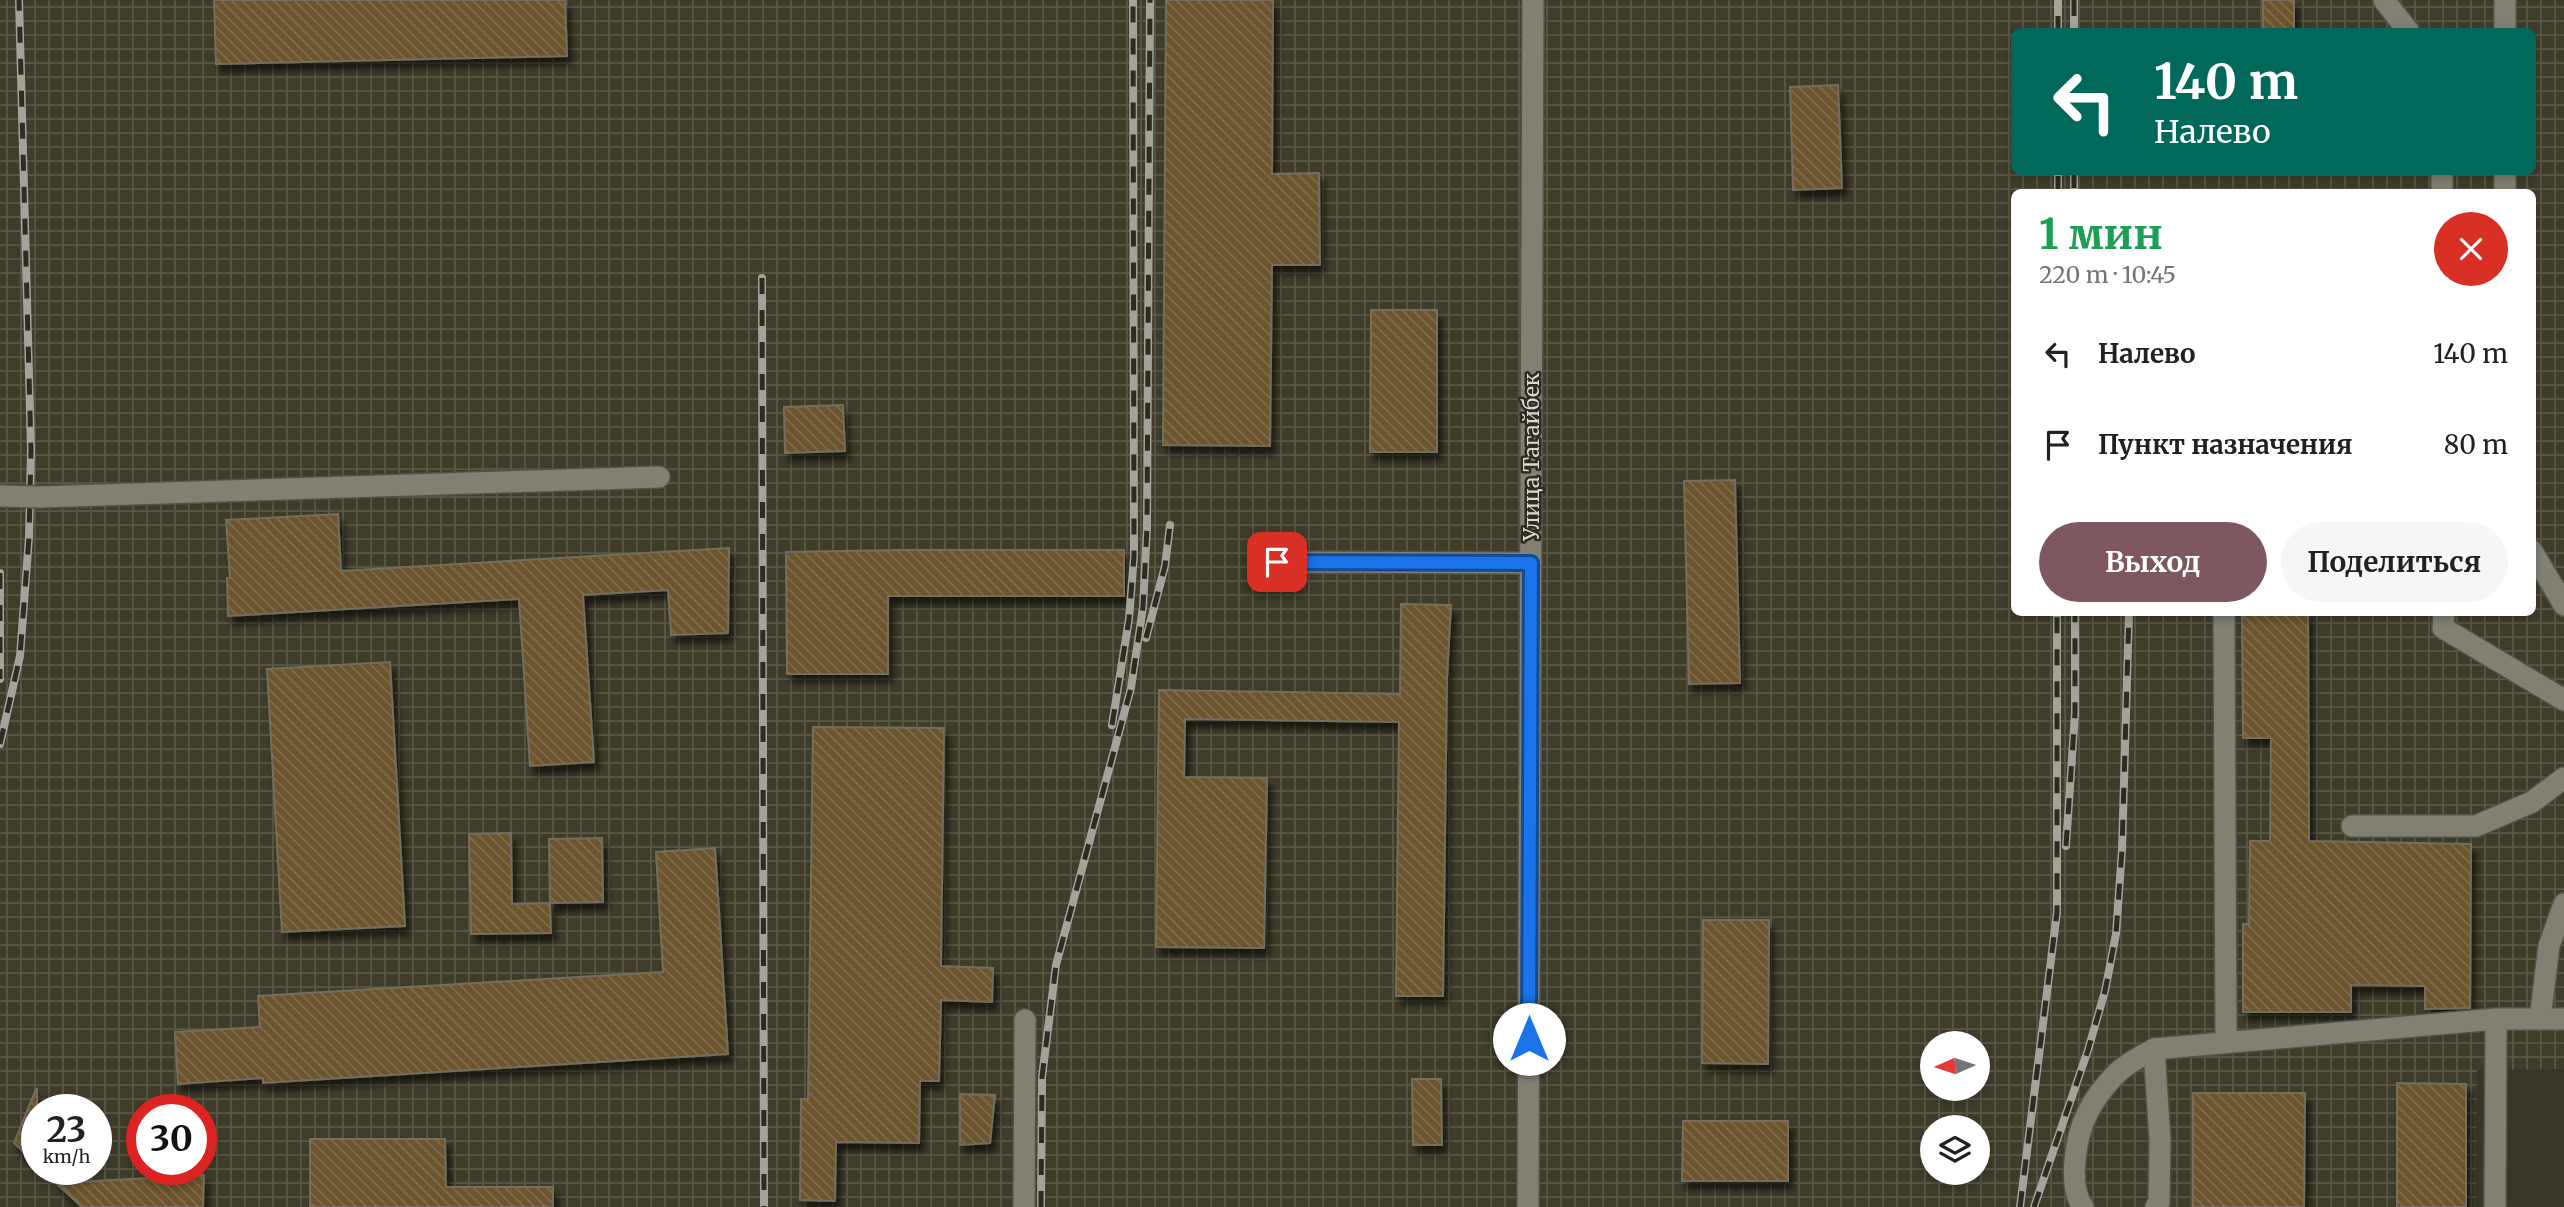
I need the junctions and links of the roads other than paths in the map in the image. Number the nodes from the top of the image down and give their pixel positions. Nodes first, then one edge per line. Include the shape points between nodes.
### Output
1 (1534, 0) edge
2 (2384, 0) edge
3 (2505, 0) edge
4 (2406, 28) edge
5 (2505, 28) edge
6 (659, 477) dead end
7 (0, 496) edge
8 (2536, 558) edge
9 (1277, 562) dead end
10 (1531, 563) junction
11 (2564, 605) edge
12 (2224, 616) edge
13 (2444, 616) edge
14 (2564, 700) edge
15 (2564, 778) edge
16 (2352, 826) dead end
17 (2564, 904) edge
18 (2496, 1019) junction
19 (2540, 1019) junction
20 (2564, 1019) edge
21 (1025, 1020) dead end
22 (2226, 1042) junction
23 (2154, 1049) junction
24 (1024, 1207) edge
25 (1528, 1207) edge
26 (2083, 1207) edge
27 (2156, 1207) edge
28 (2495, 1207) edge

1 - 10 street, Улица Тагайбек
2 - 4 street
3 - 5 street
6 - 7 street, bridge
8 - 11 street
9 - 10 street
10 - 25 street, Улица Тагайбек
12 - 22 street
13 - 14 street via 2443,628
15 - 16 street via 2532,802 2476,826
17 - 19 street via 2549,946
18 - 19 street
18 - 22 street
18 - 28 street
19 - 20 street
21 - 24 street
22 - 23 street
23 - 26 street via 2119,1070 2088,1112 2078,1139 2075,1170 2077,1199
23 - 27 street via 2160,1140 2160,1202

